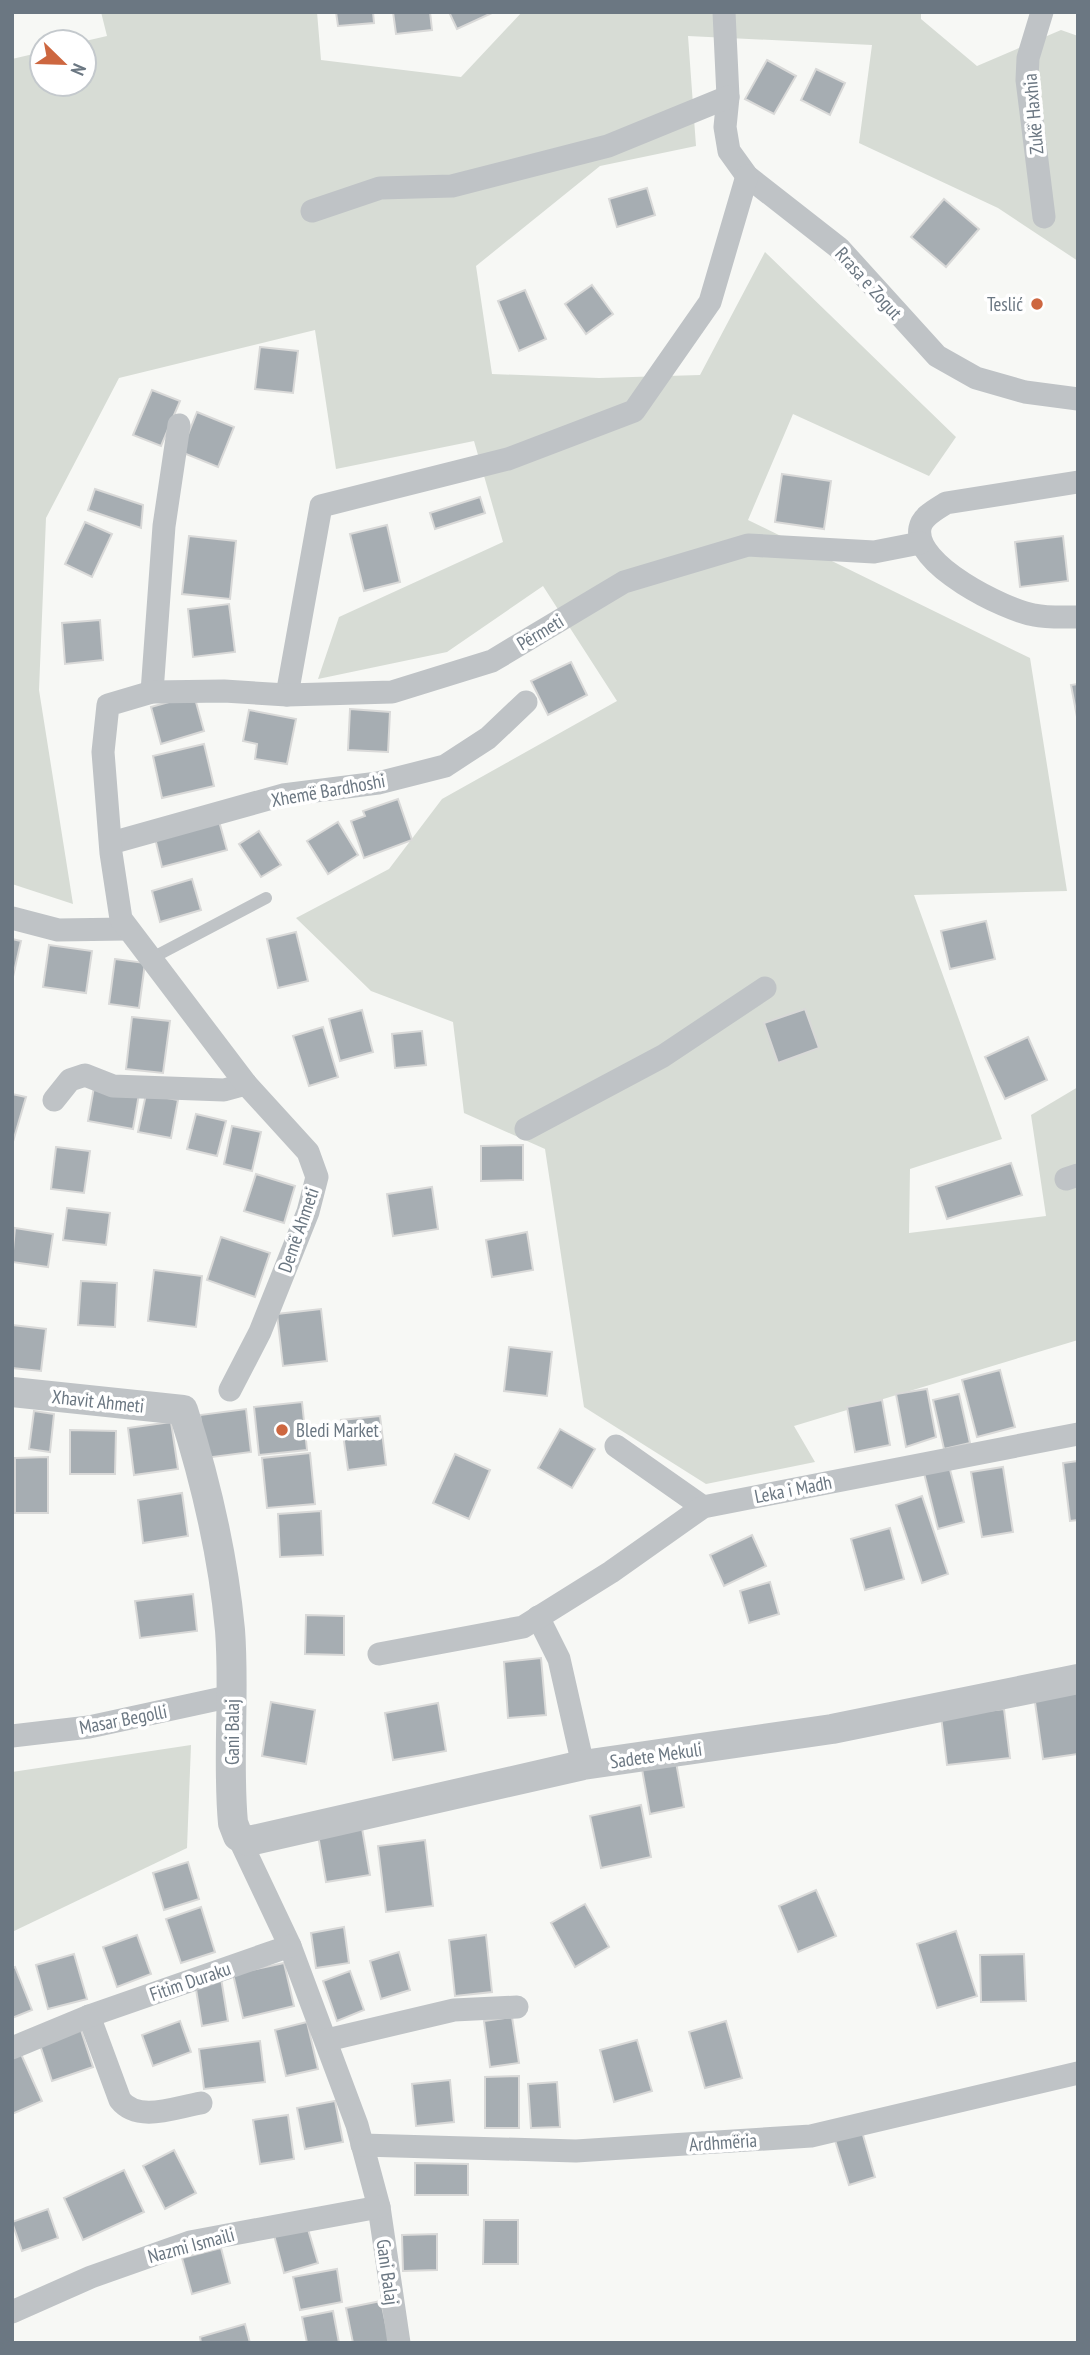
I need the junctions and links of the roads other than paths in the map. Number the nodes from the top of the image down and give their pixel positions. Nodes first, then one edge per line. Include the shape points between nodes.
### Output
1 (724, 12) edge
2 (1042, 12) edge
3 (728, 97) junction
4 (747, 176) junction
5 (313, 211) dead end
6 (1044, 217) dead end
7 (1078, 399) edge
8 (179, 425) dead end
9 (1078, 482) edge
10 (920, 543) junction
11 (1078, 617) edge
12 (152, 692) junction
13 (287, 695) junction
14 (526, 702) dead end
15 (111, 843) junction
16 (266, 898) dead end
17 (12, 918) edge
18 (126, 929) junction
19 (152, 958) junction
20 (765, 988) dead end
21 (246, 1084) junction
22 (54, 1100) dead end
23 (526, 1129) dead end
24 (230, 1390) dead end
25 (12, 1392) edge
26 (183, 1410) joint
27 (1078, 1434) edge
28 (616, 1446) dead end
29 (703, 1507) junction
30 (538, 1617) junction
31 (379, 1654) dead end
32 (1078, 1679) edge
33 (232, 1696) junction
34 (12, 1736) edge
35 (583, 1765) junction
36 (238, 1836) junction
37 (290, 1946) junction
38 (517, 2007) dead end
39 (89, 2016) junction
40 (327, 2040) junction
41 (12, 2048) edge
42 (1078, 2073) edge
43 (201, 2103) dead end
44 (362, 2144) junction
45 (379, 2207) junction
46 (12, 2312) edge
47 (399, 2343) edge

1 - 3 street, Rrasa e Zogut
2 - 6 street, Zukë Haxhia via 1028,58 1027,80
3 - 4 street, Rrasa e Zogut via 725,127 729,151
3 - 5 street via 608,146 452,186 380,187
4 - 7 street, Rrasa e Zogut via 839,248 937,356 976,378 1025,392
4 - 13 street via 710,302 634,411 508,460 321,506
8 - 12 street via 163,538
9 - 10 street via 946,503 930,513 920,527
10 - 11 street via 963,583 1000,605 1035,615
10 - 13 street, Përmeti via 874,552 748,545 624,582 492,661 393,692
12 - 13 street, Përmeti
12 - 15 street, Përmeti via 108,705 103,752
14 - 15 street, Xhemë Bardhoshi via 488,738 445,766 378,783 283,796
15 - 18 street, Përmeti
16 - 19 lane
17 - 18 street via 58,930
18 - 19 street, Demë Ahmeti
19 - 21 street, Demë Ahmeti
20 - 23 street via 663,1056
21 - 22 street via 224,1090 113,1086 85,1075 70,1080
21 - 24 street, Demë Ahmeti via 308,1152 317,1177 309,1212 260,1332
25 - 26 street, Xhavit Ahmeti
26 - 33 street, Gani Balaj via 207,1486 230,1630
27 - 29 street, Leka i Madh
28 - 29 street
29 - 30 street, Leka i Madh
30 - 31 street, Leka i Madh via 523,1627
30 - 35 street via 559,1659
32 - 35 street, Sadete Mekuli via 832,1729
33 - 34 street, Masar Begolli via 89,1727
33 - 36 street, Gani Balaj via 232,1808
35 - 36 street, Sadete Mekuli via 261,1839 249,1841
36 - 37 street, Gani Balaj
37 - 39 street, Fitim Duraku
37 - 40 street, Gani Balaj
38 - 40 street via 454,2010
39 - 41 street, Fitim Duraku
39 - 43 street via 126,2108 141,2114
40 - 44 street, Gani Balaj
42 - 44 street, Ardhmëria via 811,2136 576,2151
44 - 45 street, Gani Balaj
45 - 46 street, Nazmi Ismaili via 190,2242 91,2277
45 - 47 street, Gani Balaj

